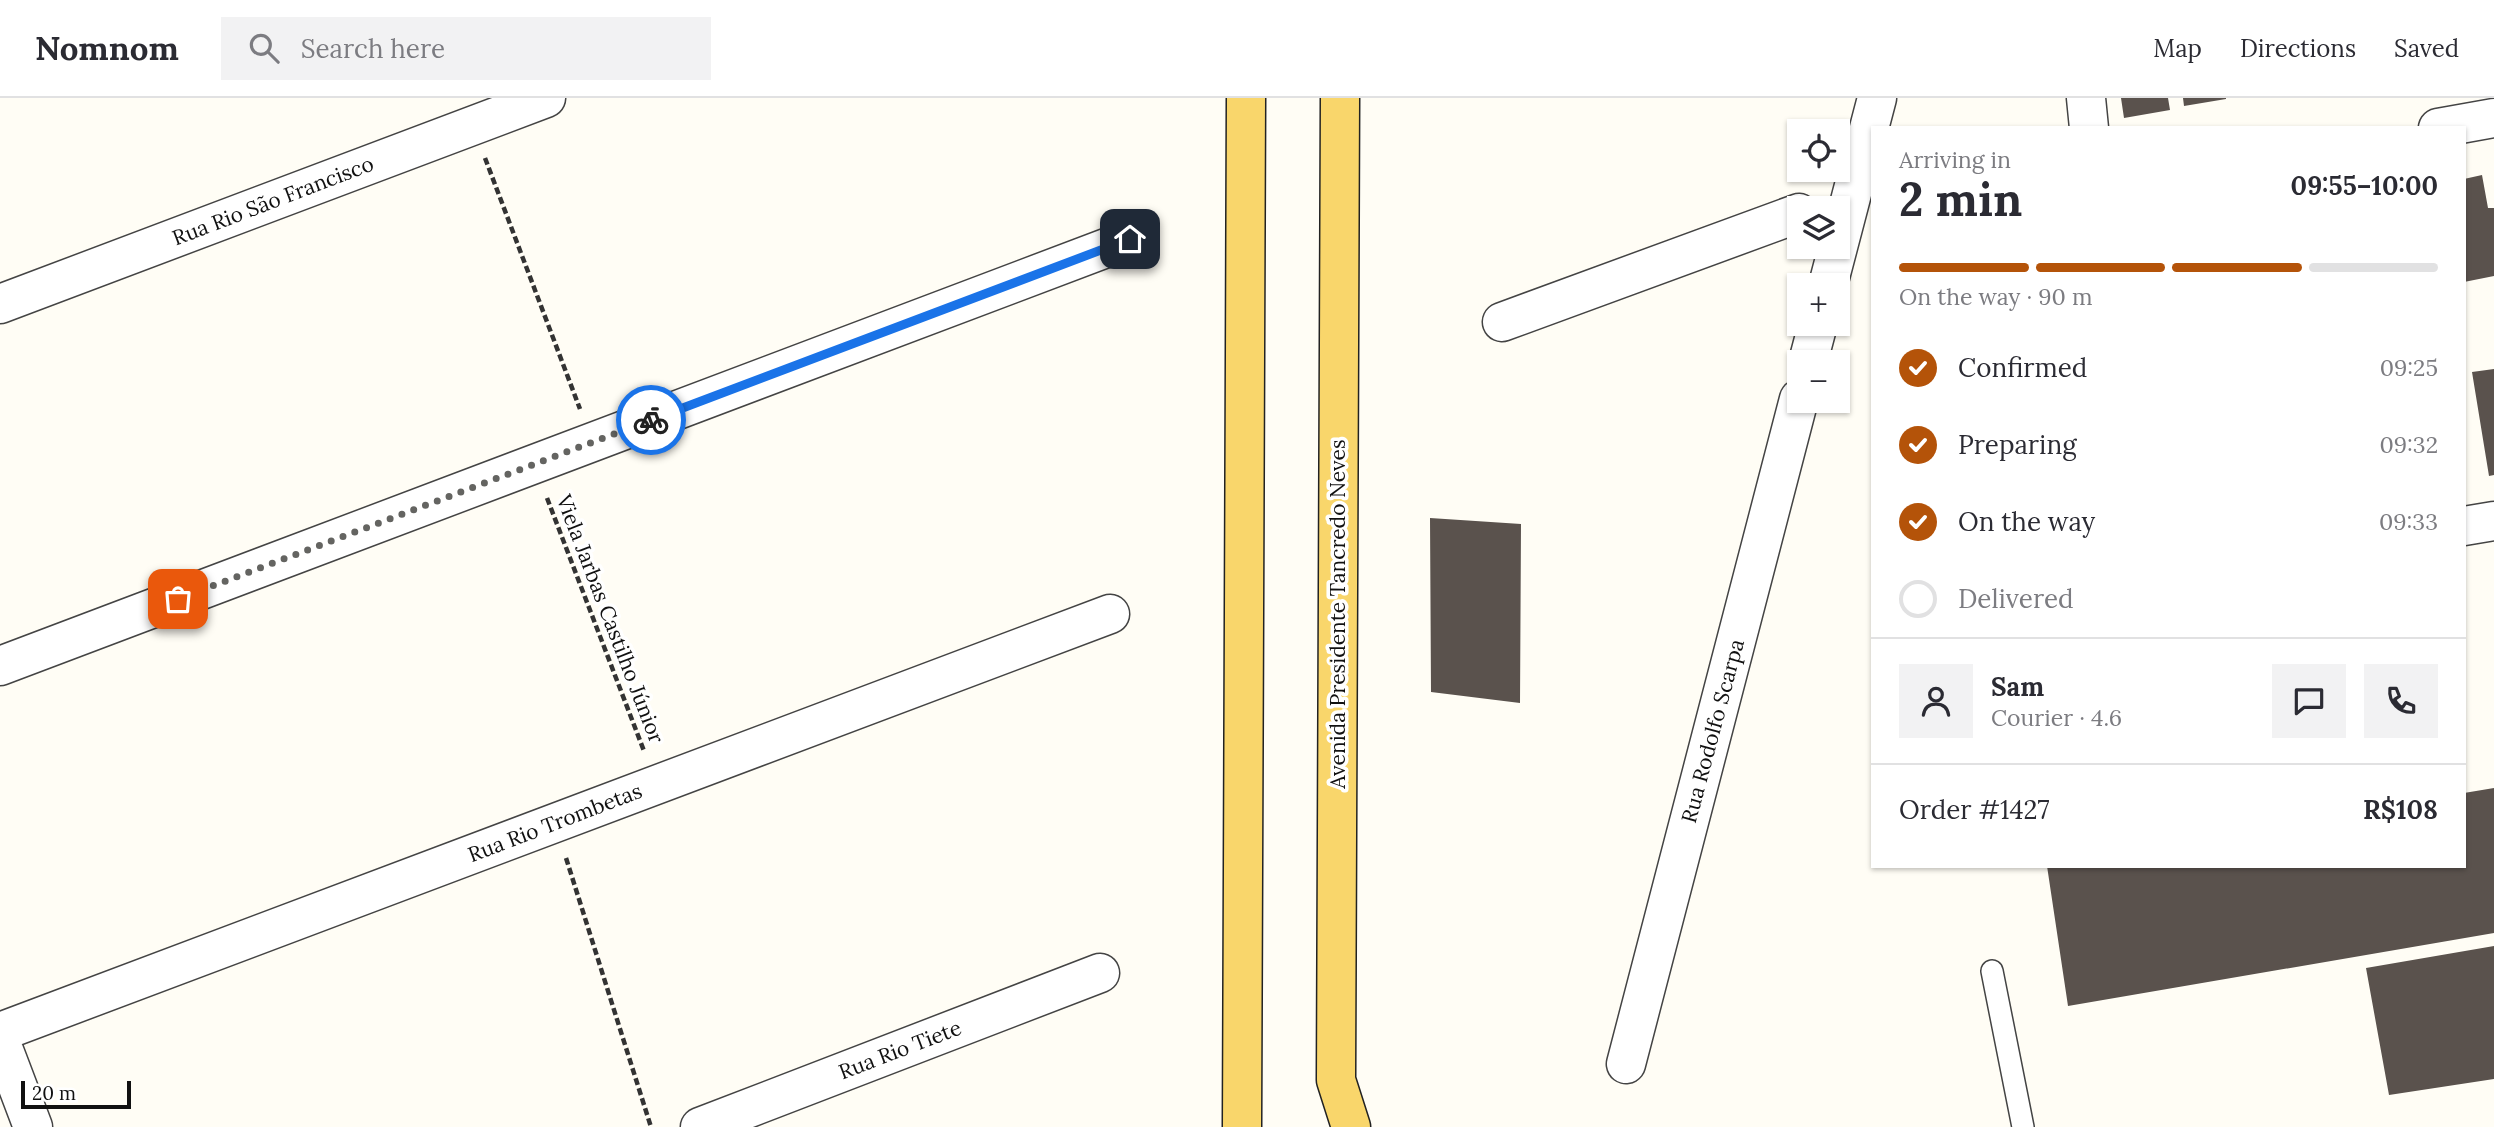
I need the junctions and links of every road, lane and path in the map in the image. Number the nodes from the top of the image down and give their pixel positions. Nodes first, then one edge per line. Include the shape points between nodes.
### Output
1 (546, 98) edge
2 (1246, 98) edge
3 (1340, 98) edge
4 (1877, 98) edge
5 (2086, 98) edge
6 (2494, 118) edge
7 (473, 126) junction
8 (2088, 126) edge
9 (2449, 126) edge
10 (1852, 193) junction
11 (1844, 196) edge
12 (1787, 217) edge
13 (1130, 239) dead end
14 (1831, 273) edge
15 (0, 304) edge
16 (1502, 322) dead end
17 (1795, 413) edge
18 (593, 442) junction
19 (534, 464) junction
20 (2494, 522) edge
21 (2466, 526) edge
22 (1110, 614) dead end
23 (0, 666) edge
24 (657, 784) junction
25 (555, 823) junction
26 (1992, 971) dead end
27 (1100, 973) dead end
28 (0, 1032) edge
29 (0, 1040) edge
30 (1626, 1064) dead end
31 (1336, 1080) junction
32 (1247, 1118) edge
33 (33, 1127) edge
34 (651, 1127) edge
35 (700, 1127) edge
36 (1337, 1127) edge
37 (1351, 1127) edge
38 (2022, 1127) edge

1 - 7 street, Rua Rio São Francisco
2 - 32 main road
3 - 31 main road, Avenida Presidente Tancredo Neves
4 - 10 street
5 - 8 street
6 - 9 street
7 - 15 street, Rua Rio São Francisco
7 - 18 path
10 - 11 street
10 - 14 street
12 - 16 street
13 - 18 street
17 - 30 street, Rua Rodolfo Scarpa
18 - 19 street
19 - 23 street
19 - 24 path, Viela Jarbas Castilho Júnior
20 - 21 street
22 - 24 street, Rua Rio Trombetas
24 - 25 street, Rua Rio Trombetas
25 - 28 street, Rua Rio Trombetas
25 - 34 path
26 - 38 lane
27 - 35 street, Rua Rio Tiete
29 - 33 street
31 - 36 main road
31 - 37 main road, Avenida Presidente Tancredo Neves

